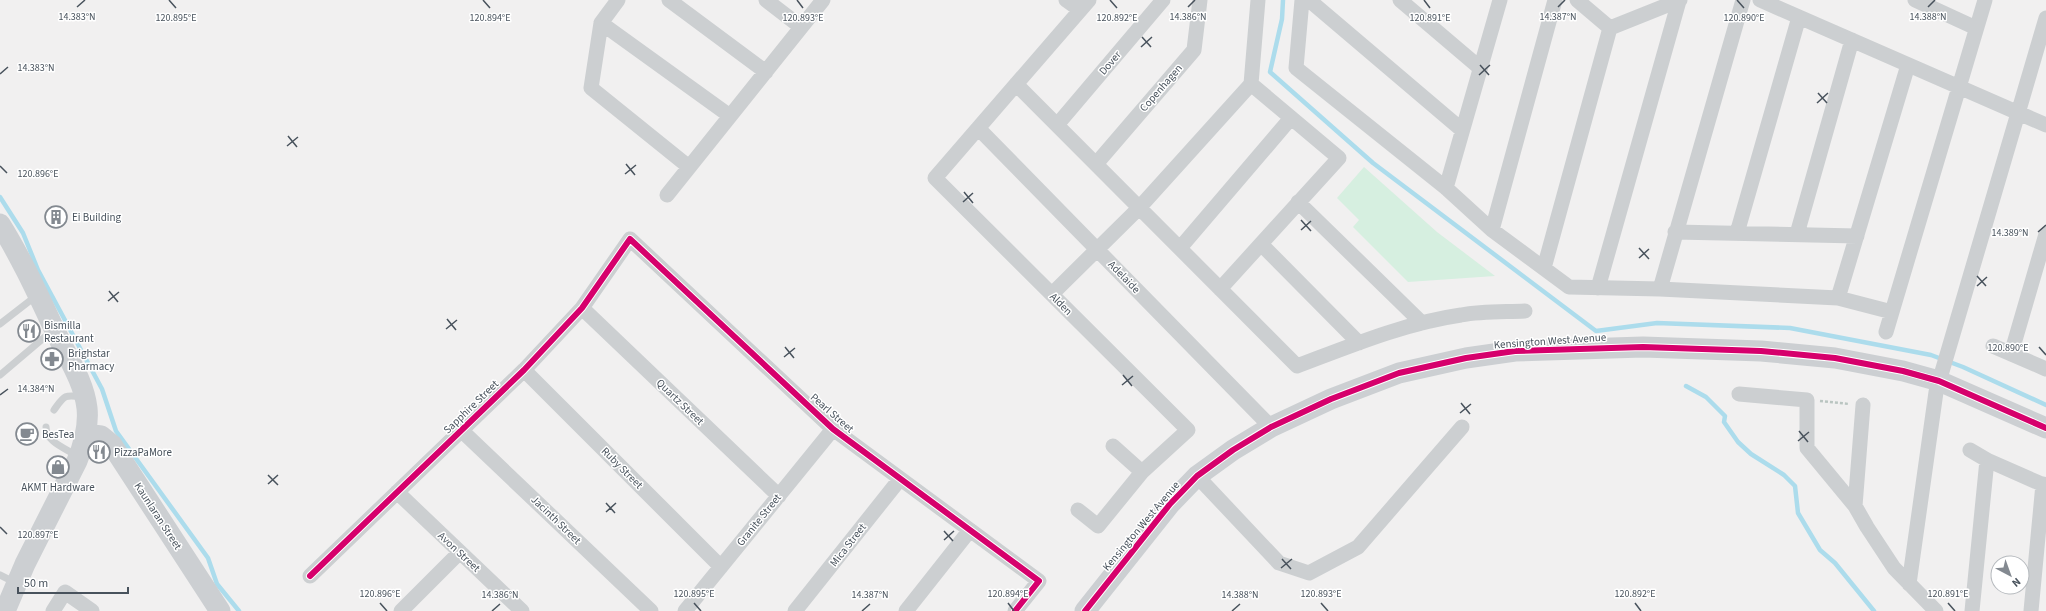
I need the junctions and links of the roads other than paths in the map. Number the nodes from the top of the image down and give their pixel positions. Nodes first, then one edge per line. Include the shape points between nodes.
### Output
1 (618, 0) edge
2 (669, 0) edge
3 (766, 0) edge
4 (823, 0) edge
5 (1066, 0) edge
6 (1163, 0) edge
7 (1200, 0) edge
8 (1258, 0) edge
9 (1302, 0) edge
10 (1309, 0) edge
11 (1400, 0) edge
12 (1555, 0) edge
13 (1577, 0) edge
14 (1680, 0) edge
15 (1743, 0) edge
16 (1760, 0) edge
17 (1915, 0) edge
18 (1985, 0) edge
19 (1495, 3) edge
20 (1085, 5) edge
21 (1799, 17) junction
22 (2046, 18) edge
23 (601, 23) junction
24 (802, 27) junction
25 (1610, 28) junction
26 (1976, 28) junction
27 (1852, 40) junction
28 (1908, 65) junction
29 (1480, 68) junction
30 (766, 72) junction
31 (1016, 84) junction
32 (1251, 84) junction
33 (1959, 87) junction
34 (2018, 113) junction
35 (730, 116) junction
36 (1291, 118) junction
37 (1057, 125) junction
38 (2046, 125) edge
39 (978, 128) junction
40 (1462, 130) junction
41 (1096, 164) junction
42 (689, 167) junction
43 (1446, 188) junction
44 (667, 195) dead end
45 (1298, 202) junction
46 (1139, 208) junction
47 (0, 224) edge
48 (1492, 230) junction
49 (1675, 232) junction
50 (1737, 233) junction
51 (1797, 234) junction
52 (2046, 234) edge
53 (1857, 236) junction
54 (630, 239) joint
55 (1261, 244) junction
56 (1180, 248) junction
57 (1097, 249) junction
58 (1544, 268) junction
59 (1598, 288) junction
60 (1220, 289) junction
61 (1660, 289) junction
62 (38, 294) junction
63 (1052, 294) junction
64 (1838, 298) junction
65 (582, 308) junction
66 (1525, 311) dead end
67 (1892, 312) junction
68 (1422, 323) junction
69 (0, 324) edge
70 (54, 329) junction
71 (1886, 332) dead end
72 (1359, 343) junction
73 (1993, 346) dead end
74 (2011, 354) junction
75 (2046, 369) edge
76 (524, 370) junction
77 (0, 375) edge
78 (1939, 381) junction
79 (1739, 394) dead end
80 (85, 397) junction
81 (1863, 405) road end
82 (54, 410) dead end
83 (46, 427) dead end
84 (1271, 427) junction
85 (1462, 427) dead end
86 (2046, 428) edge
87 (833, 429) junction
88 (461, 430) junction
89 (86, 434) junction
90 (1114, 446) dead end
91 (1970, 450) dead end
92 (79, 456) junction
93 (1987, 460) junction
94 (1142, 472) junction
95 (1197, 476) junction
96 (900, 479) junction
97 (2044, 485) edge
98 (397, 492) junction
99 (779, 496) junction
100 (1855, 506) junction
101 (1078, 510) dead end
102 (970, 530) junction
103 (460, 552) junction
104 (721, 567) junction
105 (310, 576) dead end
106 (8, 579) edge
107 (1909, 584) junction
108 (5, 611) edge
109 (53, 611) edge
110 (92, 611) edge
111 (220, 611) edge
112 (401, 611) edge
113 (522, 611) edge
114 (651, 611) edge
115 (685, 611) edge
116 (796, 611) edge
117 (906, 611) edge
118 (1015, 611) edge
119 (1085, 611) edge
120 (1936, 611) edge
121 (1972, 611) edge
122 (2031, 611) edge

1 - 23 street
2 - 30 street
3 - 24 street
4 - 24 street
5 - 20 street
6 - 37 street, Dover
7 - 41 street, Copenhagen via 1194,50
8 - 32 street
9 - 43 street via 1296,68
10 - 40 street
11 - 29 street
12 - 48 street
13 - 25 street
14 - 25 street
14 - 59 street
15 - 49 street
16 - 21 street
17 - 26 street
18 - 26 street
19 - 29 street
20 - 31 street
21 - 27 street
21 - 50 street
22 - 34 street
23 - 35 street
23 - 42 street via 591,88
24 - 30 street
25 - 58 street
26 - 33 street
27 - 28 street
27 - 51 street
28 - 33 street
28 - 53 street
29 - 40 street
30 - 35 street
31 - 37 street
31 - 39 street
32 - 36 street
32 - 46 street
33 - 34 street
33 - 67 street
34 - 38 street
34 - 78 street
35 - 42 street
36 - 45 street via 1339,158
36 - 56 street
37 - 41 street
39 - 57 street, Adelaide
39 - 63 street, Alden via 935,178
40 - 43 street
41 - 46 street
42 - 44 street
43 - 48 street
45 - 55 street
45 - 68 street
46 - 56 street
46 - 57 street
47 - 62 street
48 - 58 street
49 - 50 street
49 - 61 street
50 - 51 street
51 - 53 street
52 - 74 street
53 - 64 street
54 - 65 street, Sapphire Street
54 - 87 street, Pearl Street
55 - 60 street
55 - 72 street
56 - 60 street
57 - 63 street
57 - 84 street, Adelaide
58 - 59 street via 1569,287
59 - 61 street
60 - 72 street via 1297,366
61 - 64 street
62 - 69 lane
62 - 70 street
63 - 94 street, Alden via 1188,430
64 - 67 street
65 - 76 street, Sapphire Street
65 - 99 street, Quartz Street
66 - 68 street via 1462,314
67 - 71 street
68 - 72 street
70 - 77 lane
70 - 80 street
73 - 74 street
74 - 75 street
76 - 88 street, Sapphire Street
76 - 104 street, Ruby Street
78 - 84 street, Kensington West Avenue via 1866,363 1796,353 1643,346 1516,351 1466,358 1399,373 1331,399
78 - 86 street, Kensington West Avenue
78 - 107 street via 1932,406
79 - 100 street via 1807,400 1807,448
80 - 82 lane via 69,394 63,397
80 - 89 street
81 - 100 street
83 - 92 lane via 46,434 52,441
84 - 95 street, Kensington West Avenue
85 - 95 street via 1358,547 1309,573 1280,563
87 - 96 street, Pearl Street
87 - 99 street, Granite Street
88 - 98 street, Sapphire Street
88 - 114 street, Jacinth Street
89 - 92 street
89 - 111 street, Kaunlaran Street via 101,436 112,446
90 - 94 street
91 - 93 street
92 - 106 street
93 - 97 street
93 - 121 street
94 - 101 street via 1098,526
95 - 119 street, Kensington West Avenue via 1170,504
96 - 102 street, Pearl Street
96 - 116 street, Mica Street
97 - 122 street
98 - 103 street, Avon Street
98 - 105 street, Sapphire Street
99 - 104 street, Granite Street
100 - 107 street via 1894,568
102 - 117 street
102 - 118 street, Pearl Street via 1039,581
103 - 112 street
103 - 113 street, Avon Street
104 - 115 street, Granite Street
106 - 108 street
107 - 120 street
109 - 110 street via 65,592

